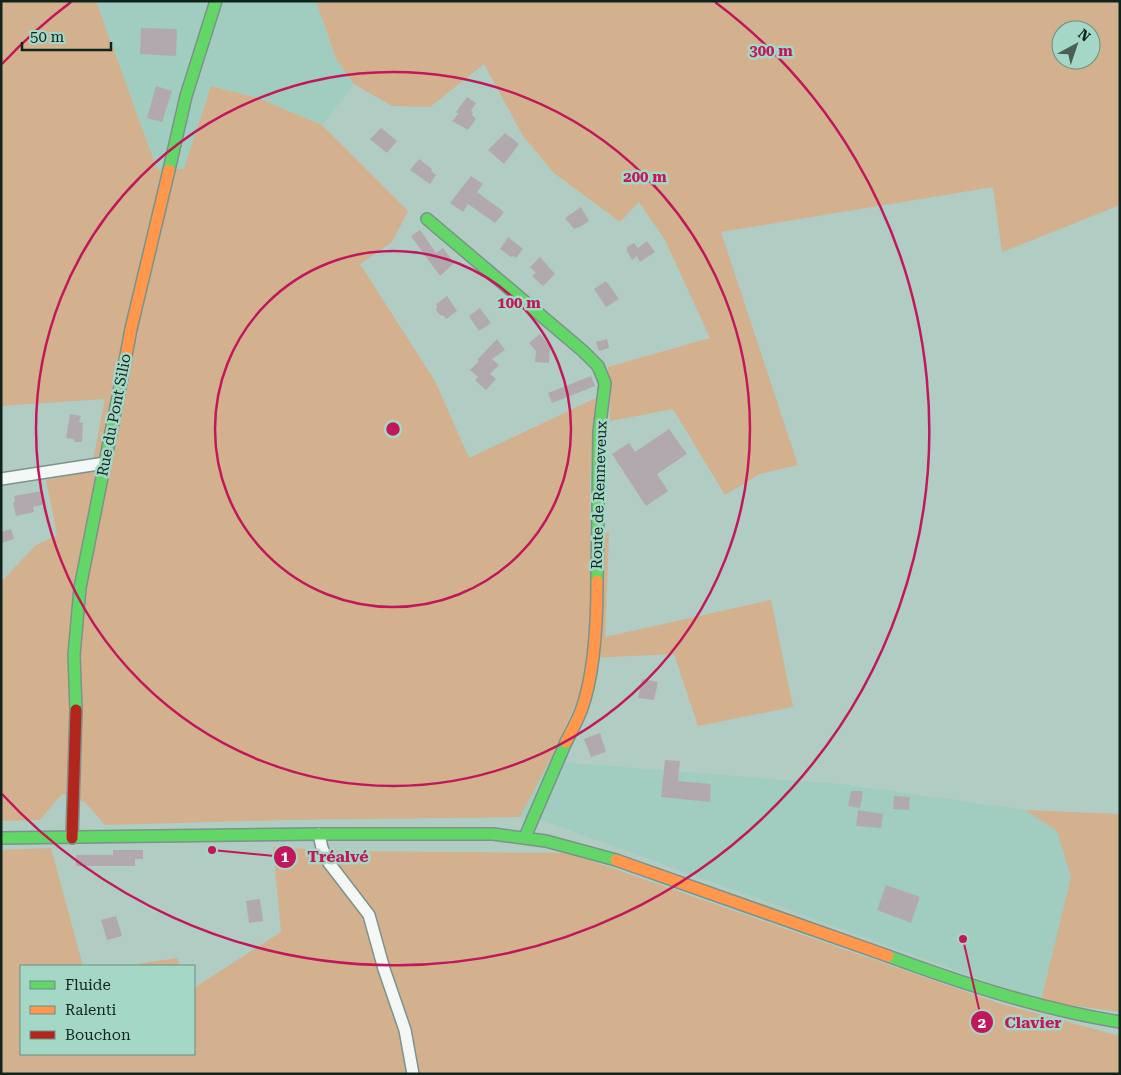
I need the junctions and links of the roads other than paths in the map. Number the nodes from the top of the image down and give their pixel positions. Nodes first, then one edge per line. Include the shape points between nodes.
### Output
1 (216, 1) edge
2 (427, 219) dead end
3 (105, 463) junction
4 (1, 479) edge
5 (320, 834) junction
6 (525, 837) junction
7 (72, 838) junction
8 (1, 839) edge
9 (1120, 1022) edge
10 (413, 1074) edge

1 - 3 street, Rue du Pont Silio via 184,106 131,328
2 - 6 street, Route de Renneveux via 583,351 598,366 604,383 599,432 597,606 589,681 581,710
3 - 4 street
3 - 7 street, Rue du Pont Silio via 80,588 74,655 76,704
5 - 6 street via 493,834
5 - 7 street
5 - 10 street via 329,863 369,915 405,1030
6 - 9 street via 617,860 1006,997
7 - 8 street

